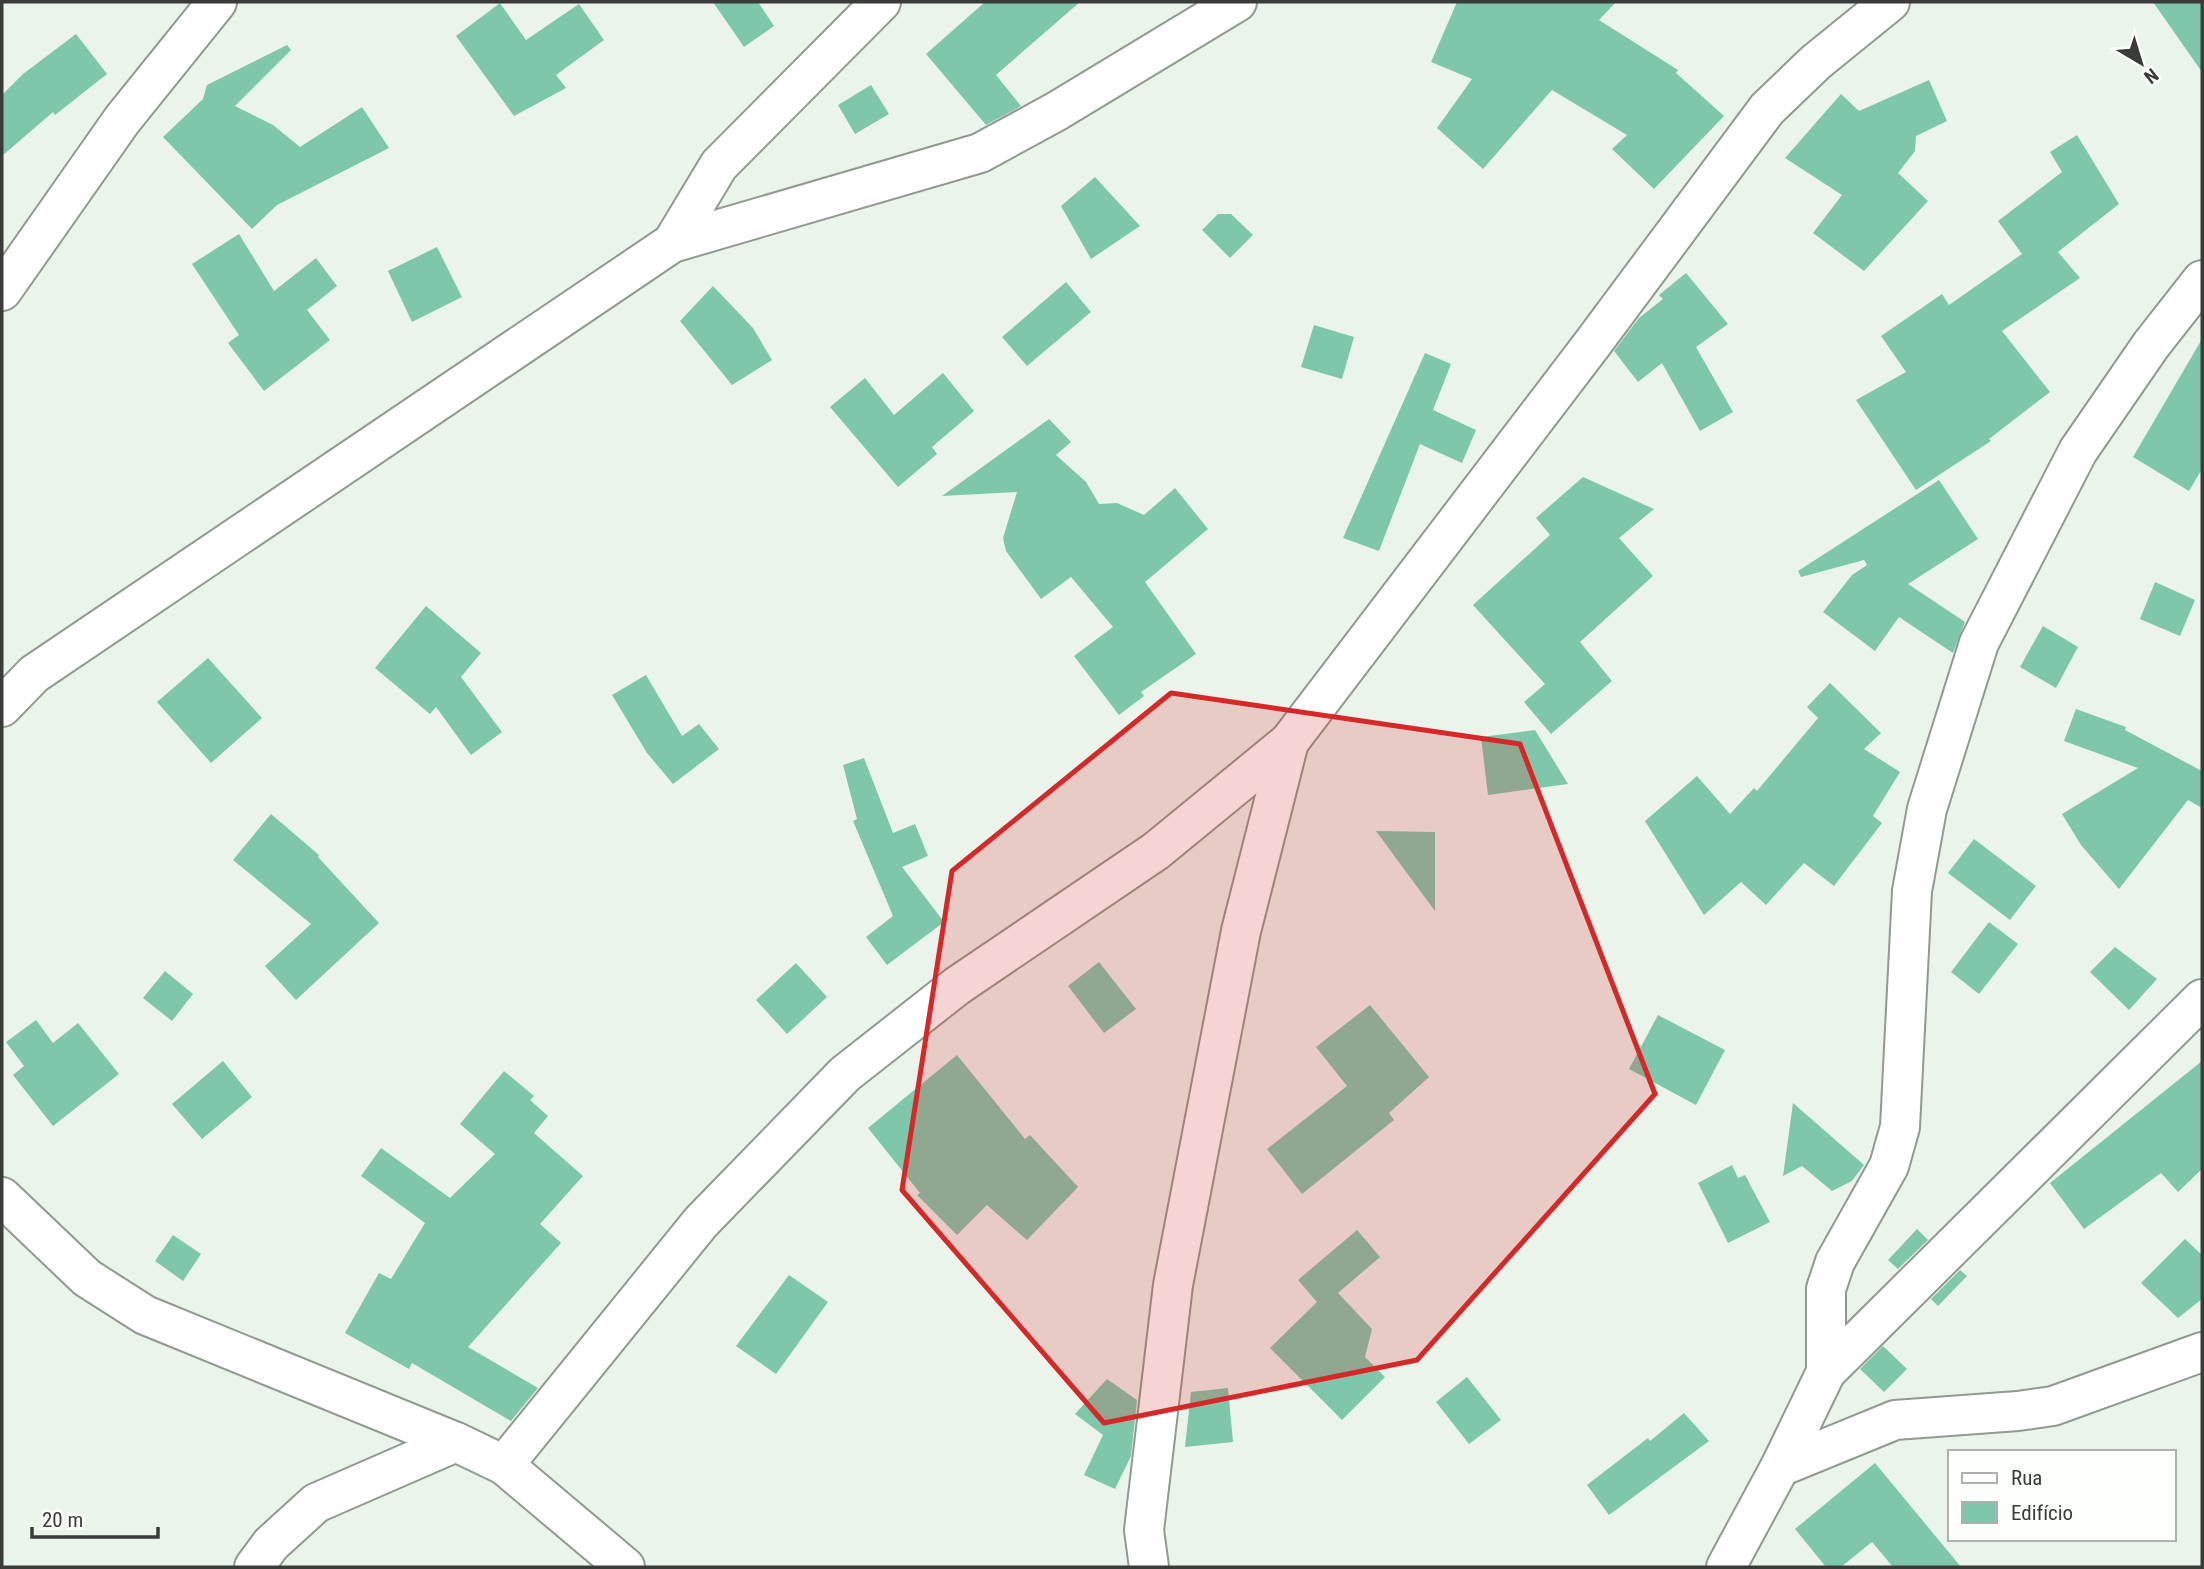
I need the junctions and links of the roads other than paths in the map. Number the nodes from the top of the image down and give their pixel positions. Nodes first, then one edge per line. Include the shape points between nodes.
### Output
1 (217, 2) edge
2 (881, 2) edge
3 (1237, 2) edge
4 (1890, 2) edge
5 (672, 243) junction
6 (2202, 280) edge
7 (2, 291) edge
8 (2, 707) edge
9 (1289, 742) junction
10 (2202, 999) edge
11 (2, 1197) edge
12 (2202, 1352) edge
13 (1826, 1372) junction
14 (456, 1442) junction
15 (504, 1465) junction
16 (1780, 1467) junction
17 (254, 1567) edge
18 (625, 1567) edge
19 (1149, 1567) edge
20 (1726, 1567) edge

1 - 7 street via 122,120
2 - 5 street via 719,165
3 - 5 street via 980,153
4 - 9 street via 1815,62 1767,108
5 - 8 street via 34,674
6 - 13 street via 2078,451 1979,643 1927,809 1912,891 1900,1127 1889,1166 1835,1262 1826,1289
9 - 15 street via 1156,851 957,986 845,1074 701,1222
9 - 19 street via 1241,931 1173,1285 1144,1530
10 - 13 street
11 - 14 street via 87,1278 145,1315
12 - 16 street via 2053,1406 1895,1420
13 - 16 street
14 - 15 street
14 - 17 street via 317,1503 271,1544
15 - 18 street
16 - 20 street

